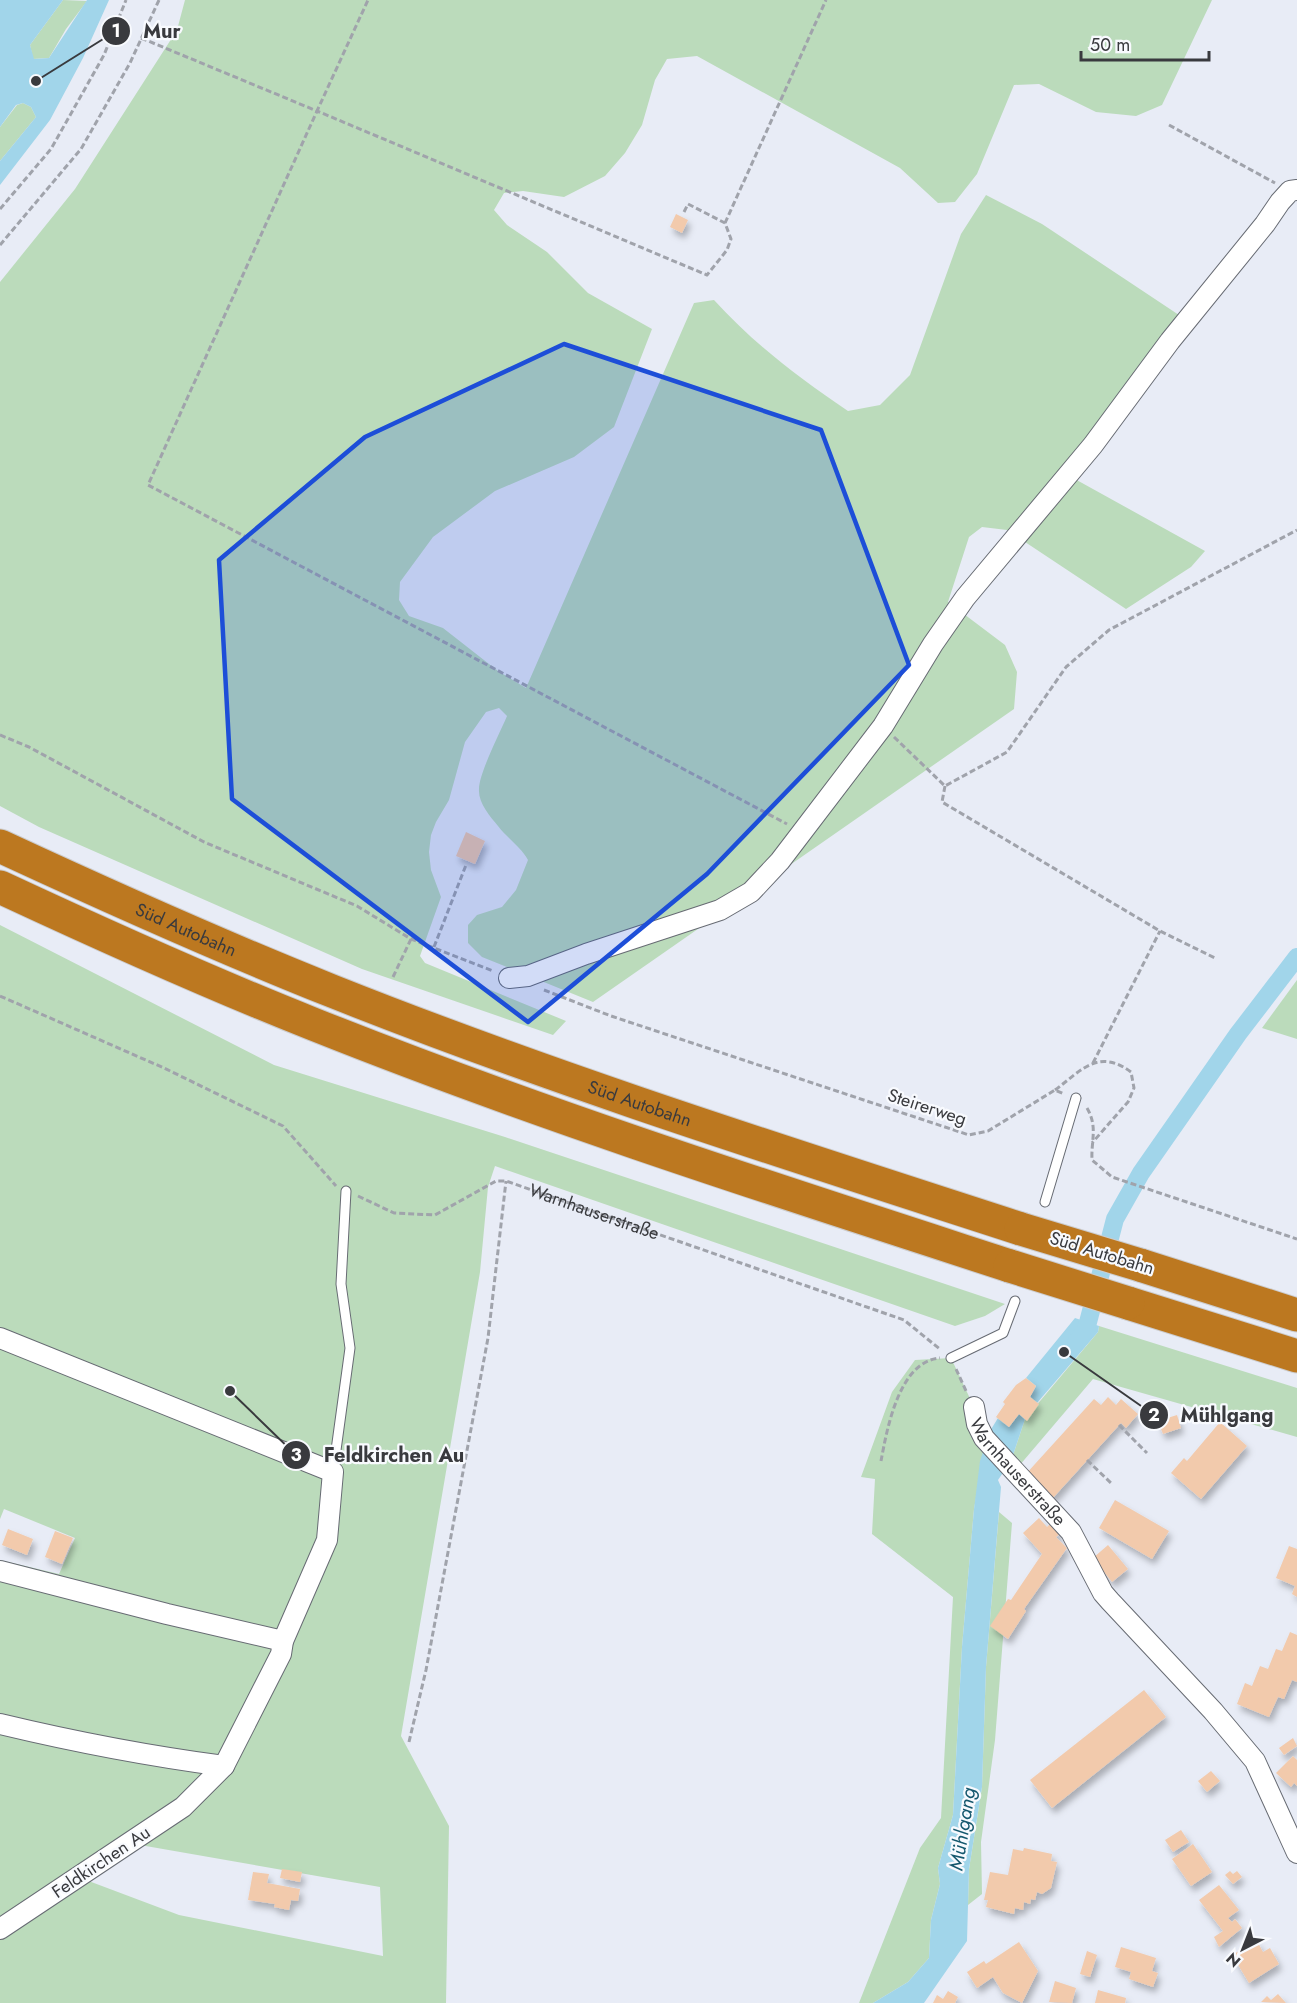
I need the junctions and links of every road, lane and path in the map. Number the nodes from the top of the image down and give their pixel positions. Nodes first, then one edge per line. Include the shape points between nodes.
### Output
1 (126, 0) edge
2 (159, 0) edge
3 (368, 0) edge
4 (826, 0) edge
5 (141, 38) junction
6 (317, 111) junction
7 (1169, 125) dead end
8 (1293, 191) edge
9 (0, 209) edge
10 (684, 212) dead end
11 (725, 223) junction
12 (0, 245) edge
13 (1297, 530) edge
14 (883, 726) junction
15 (0, 735) edge
16 (945, 786) junction
17 (802, 833) junction
18 (0, 846) edge
19 (466, 865) dead end
20 (0, 887) edge
21 (1160, 931) junction
22 (411, 939) junction
23 (433, 948) junction
24 (1215, 958) dead end
25 (393, 977) dead end
26 (509, 978) joint
27 (555, 994) dead end
28 (0, 996) edge
29 (1093, 1064) junction
30 (1054, 1090) junction
31 (1076, 1098) junction
32 (283, 1126) dead end
33 (1091, 1144) junction
34 (506, 1181) junction
35 (346, 1191) dead end
36 (1045, 1202) dead end
37 (435, 1215) dead end
38 (1297, 1239) edge
39 (1015, 1301) dead end
40 (1297, 1315) edge
41 (0, 1338) edge
42 (1297, 1356) edge
43 (951, 1358) junction
44 (974, 1407) joint
45 (1119, 1425) dead end
46 (1147, 1453) dead end
47 (1087, 1460) dead end
48 (881, 1461) dead end
49 (333, 1472) junction
50 (1112, 1484) dead end
51 (0, 1570) edge
52 (284, 1641) junction
53 (0, 1724) edge
54 (409, 1742) dead end
55 (224, 1766) junction
56 (1297, 1853) edge
57 (0, 1929) edge

1 - 9 path via 104,55 51,148
2 - 5 path
3 - 6 path
4 - 11 path
5 - 6 path
5 - 12 path via 81,149
6 - 11 path via 707,275 727,250 731,238
6 - 17 path via 148,485
7 - 8 path
8 - 14 street via 1170,341 1093,445 965,598
10 - 11 path via 688,204
13 - 16 path via 1109,630 1066,667 1007,752
14 - 16 path
14 - 17 street
15 - 22 path via 204,842 357,906
16 - 21 path via 942,802
17 - 26 street via 751,892 720,910 528,976
18 - 40 highway, Süd Autobahn, bridge via 170,924 497,1053 764,1146
19 - 23 path
20 - 42 highway, bridge via 150,957 489,1091 750,1181
21 - 24 path
21 - 29 path
22 - 23 path
22 - 25 path
23 - 26 path
27 - 30 path, Steirerweg via 969,1135 988,1131
28 - 32 path via 164,1068
29 - 30 path, Steirerweg
29 - 33 path via 1117,1062 1131,1072 1134,1088 1128,1102
30 - 31 path
31 - 33 path via 1091,1116
31 - 36 lane
33 - 38 path via 1092,1160 1112,1177
34 - 37 path, Warnhauserstraße via 496,1181
34 - 43 path, Warnhauserstraße via 903,1320
34 - 54 path via 488,1338
35 - 49 lane, Feldkirchen Au via 341,1284 350,1348
39 - 43 lane via 1003,1333
41 - 49 street
43 - 44 path, Warnhauserstraße
43 - 48 path via 932,1359 907,1382 896,1399
44 - 56 street, Warnhauserstraße via 984,1438 1071,1532 1103,1593 1255,1761
45 - 46 path
47 - 50 path
49 - 52 street, Feldkirchen Au via 327,1540
51 - 52 street
52 - 55 street, Feldkirchen Au
53 - 55 street via 80,1743
55 - 57 street, Feldkirchen Au via 183,1808

